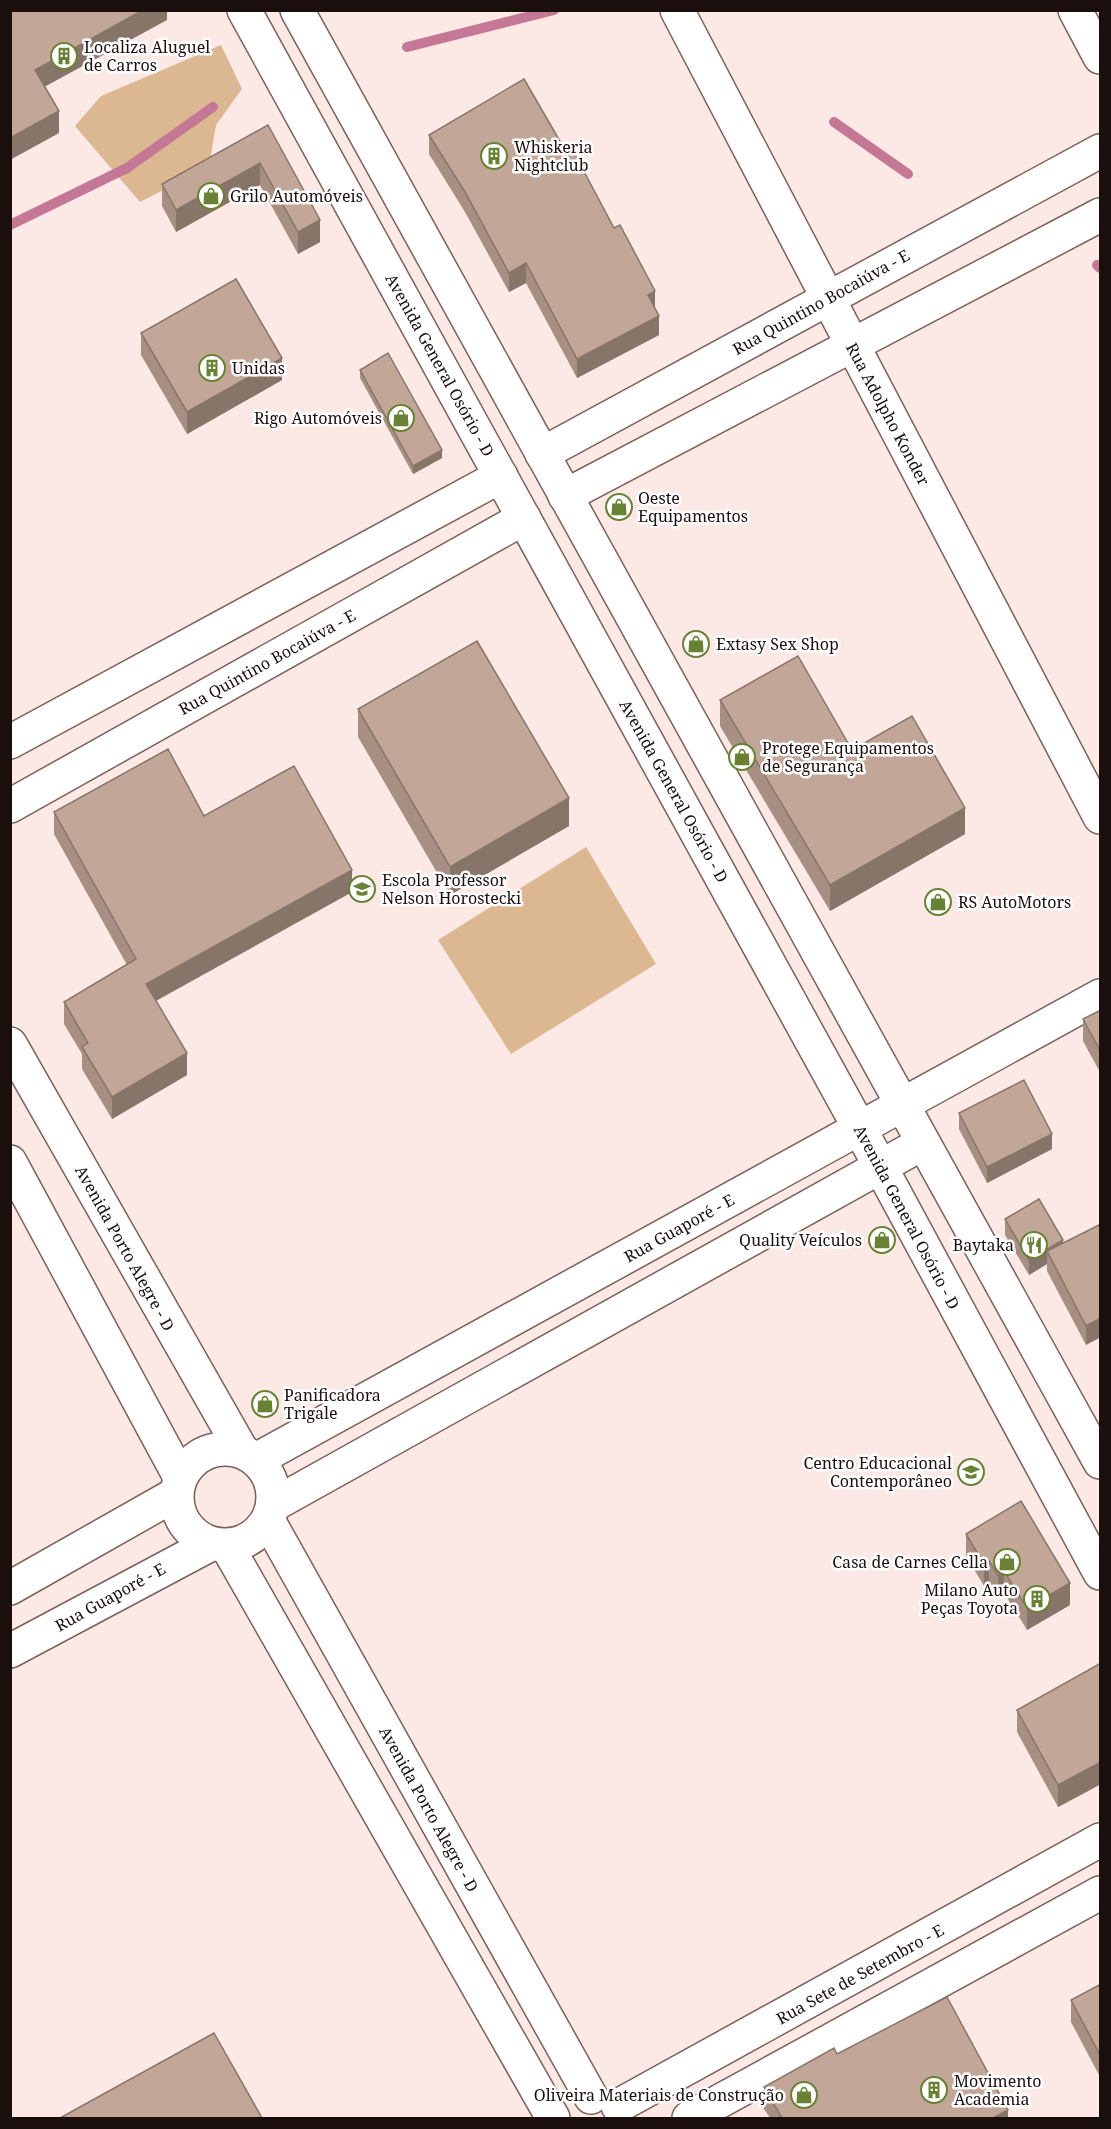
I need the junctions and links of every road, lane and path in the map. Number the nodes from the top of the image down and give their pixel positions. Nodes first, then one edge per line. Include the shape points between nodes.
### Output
1 (244, 10) edge
2 (297, 10) edge
3 (677, 10) edge
4 (1075, 10) edge
5 (1101, 57) edge
6 (1101, 151) edge
7 (1101, 215) edge
8 (827, 299) junction
9 (851, 346) junction
10 (542, 454) junction
11 (501, 476) junction
12 (565, 496) junction
13 (524, 518) junction
14 (268, 603) junction
15 (294, 647) junction
16 (10, 742) edge
17 (10, 806) edge
18 (1101, 817) edge
19 (1101, 996) edge
20 (10, 1044) edge
21 (902, 1106) junction
22 (860, 1129) junction
23 (923, 1143) junction
24 (10, 1162) edge
25 (881, 1168) junction
26 (249, 1456) junction
27 (1101, 1462) edge
28 (178, 1485) junction
29 (271, 1512) junction
30 (219, 1545) junction
31 (1101, 1574) edge
32 (10, 1588) edge
33 (10, 1651) edge
34 (1101, 1840) edge
35 (1101, 1893) edge
36 (613, 2107) edge
37 (553, 2118) edge
38 (689, 2118) edge

1 - 11 street, Avenida General Osório - D
2 - 10 street
3 - 8 street, Rua Adolpho Konder
4 - 5 street
6 - 8 street, Rua Quintino Bocaiúva - E
7 - 9 street
8 - 9 street, Rua Adolpho Konder
8 - 10 street, Rua Quintino Bocaiúva - E
9 - 12 street
9 - 18 street, Rua Adolpho Konder
10 - 12 street
11 - 13 street, Avenida General Osório - D
11 - 14 street
12 - 21 street
13 - 15 street, Rua Quintino Bocaiúva - E
13 - 22 street, Avenida General Osório - D
14 - 15 street
14 - 16 street
15 - 17 street, Rua Quintino Bocaiúva - E
19 - 21 street, Rua Guaporé - E
20 - 26 street, Avenida Porto Alegre - D
21 - 22 street, Rua Guaporé - E
21 - 23 street
22 - 25 street, Avenida General Osório - D
22 - 26 street, Rua Guaporé - E
23 - 25 street
23 - 27 street
24 - 28 street
25 - 29 street
25 - 31 street, Avenida General Osório - D
26 - 28 street via 227,1448 213,1450 188,1465
26 - 29 street via 267,1472 273,1488
28 - 30 street via 177,1510 184,1525 196,1536
28 - 32 street
29 - 30 street via 258,1533 244,1542
29 - 36 street, Avenida Porto Alegre - D
30 - 33 street, Rua Guaporé - E
30 - 37 street
34 - 36 street, Rua Sete de Setembro - E
35 - 38 street
36 - 37 street, Rua Sete de Setembro - E via 576,2100

